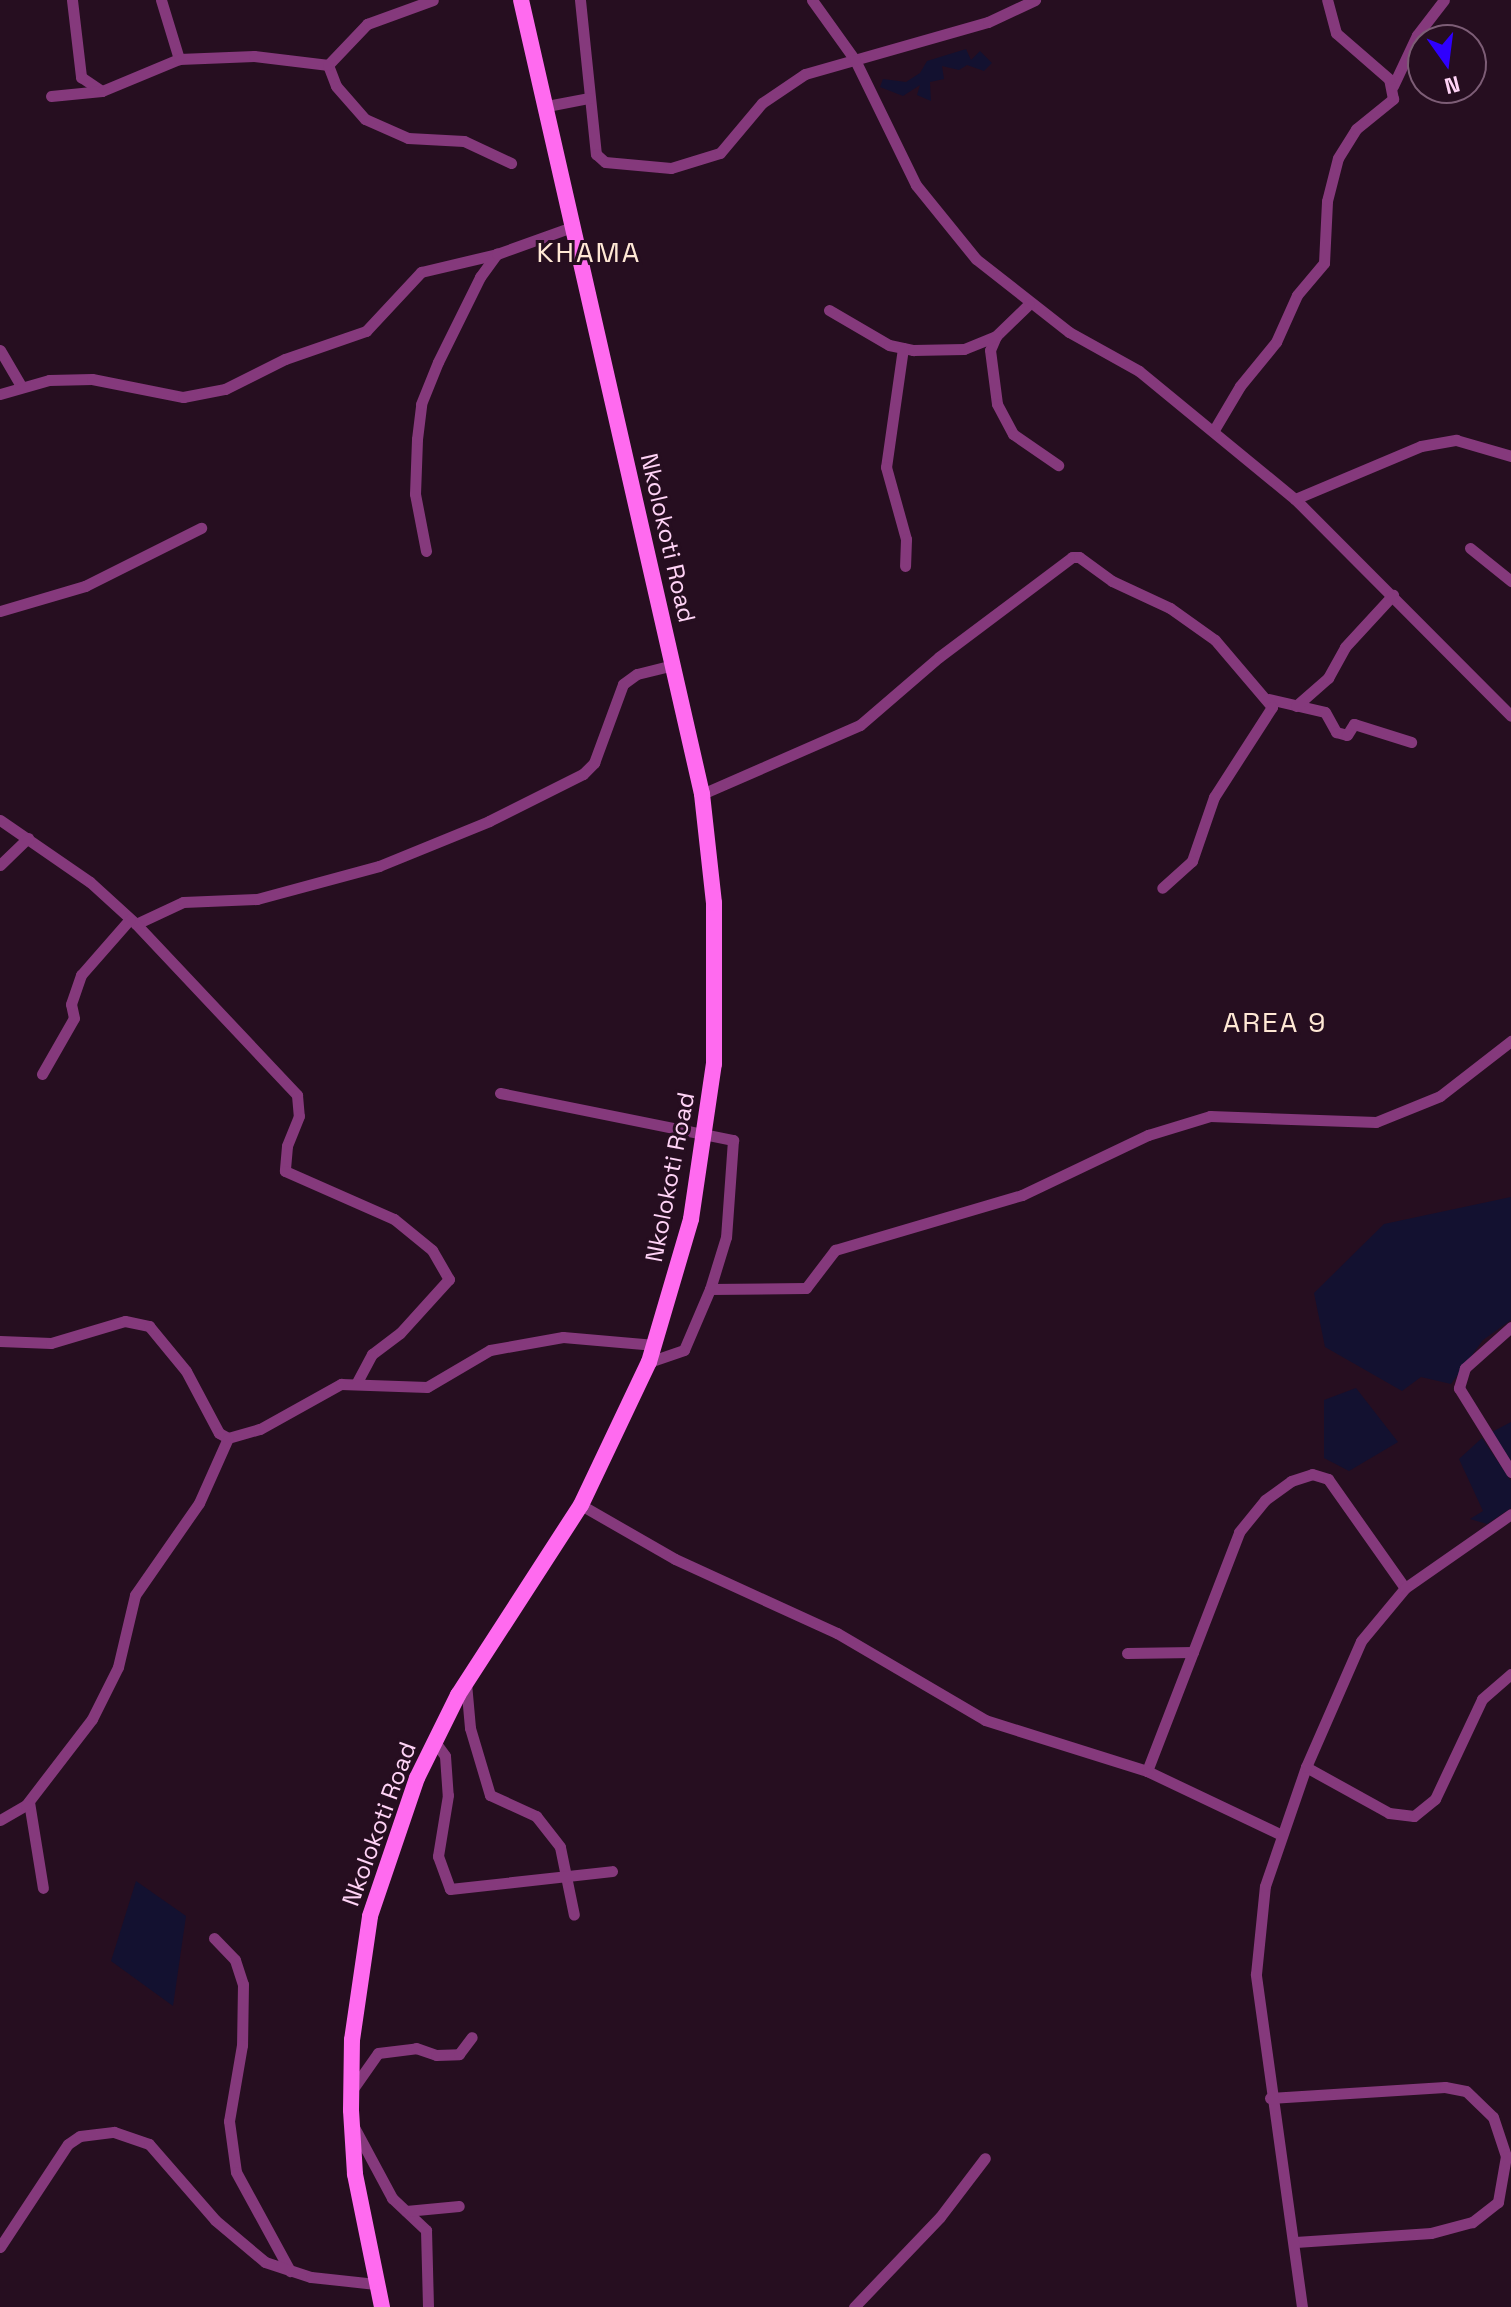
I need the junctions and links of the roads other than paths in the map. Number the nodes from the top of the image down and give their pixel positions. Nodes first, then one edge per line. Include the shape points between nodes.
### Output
1 (72, 0) edge
2 (161, 0) edge
3 (433, 0) edge
4 (521, 0) edge
5 (580, 0) edge
6 (812, 0) edge
7 (1035, 0) edge
8 (1327, 0) edge
9 (1444, 0) edge
10 (159, 37) dead end
11 (172, 44) junction
12 (179, 59) junction
13 (855, 60) junction
14 (328, 65) junction
15 (1393, 86) junction
16 (102, 91) junction
17 (51, 96) dead end
18 (589, 98) junction
19 (547, 106) junction
20 (511, 163) dead end
21 (572, 227) junction
22 (497, 254) junction
23 (1029, 304) junction
24 (829, 310) dead end
25 (996, 336) junction
26 (903, 348) junction
27 (0, 350) edge
28 (21, 386) junction
29 (0, 394) edge
30 (1214, 430) junction
31 (1511, 456) edge
32 (1058, 465) dead end
33 (1295, 499) junction
34 (201, 528) dead end
35 (1470, 548) dead end
36 (426, 551) dead end
37 (905, 566) dead end
38 (1511, 581) edge
39 (1393, 595) junction
40 (0, 611) edge
41 (673, 665) junction
42 (1269, 699) junction
43 (1296, 706) junction
44 (1511, 716) edge
45 (1411, 742) dead end
46 (702, 794) junction
47 (0, 820) edge
48 (28, 838) junction
49 (0, 865) edge
50 (1162, 888) dead end
51 (133, 922) junction
52 (1511, 1041) edge
53 (42, 1074) dead end
54 (500, 1093) dead end
55 (707, 1131) junction
56 (710, 1289) junction
57 (1511, 1327) edge
58 (0, 1341) edge
59 (655, 1345) junction
60 (649, 1362) junction
61 (357, 1382) junction
62 (228, 1438) junction
63 (1511, 1472) edge
64 (581, 1505) junction
65 (1511, 1514) edge
66 (1405, 1588) junction
67 (1193, 1652) junction
68 (1127, 1653) dead end
69 (1511, 1674) edge
70 (466, 1682) junction
71 (435, 1742) junction
72 (1306, 1767) junction
73 (1147, 1771) junction
74 (29, 1802) junction
75 (0, 1820) edge
76 (1282, 1835) junction
77 (612, 1871) dead end
78 (568, 1875) junction
79 (43, 1888) dead end
80 (574, 1915) dead end
81 (214, 1938) dead end
82 (472, 2037) dead end
83 (352, 2090) junction
84 (1270, 2098) junction
85 (352, 2123) junction
86 (985, 2158) dead end
87 (1508, 2191) edge
88 (459, 2206) dead end
89 (406, 2211) junction
90 (1295, 2242) junction
91 (0, 2247) edge
92 (290, 2271) junction
93 (376, 2284) junction
94 (382, 2307) edge
95 (428, 2307) edge
96 (854, 2307) edge
97 (1302, 2307) edge

1 - 16 street via 81,77
2 - 11 street
3 - 14 street via 367,24
4 - 19 main road, Nkolokoti Road
5 - 18 street
6 - 13 street
7 - 13 street via 988,22
8 - 15 street via 1336,33
9 - 15 street via 1417,35
10 - 11 street
11 - 12 street
12 - 14 street via 254,56
12 - 16 street
13 - 18 street via 805,74 762,103 720,153 693,165 605,162 594,147
13 - 23 street via 916,185 976,259
14 - 20 street via 336,86 365,119 408,138 464,141
15 - 30 street via 1393,99 1356,129 1338,158 1327,201 1324,263 1297,295 1276,342 1240,386
16 - 17 street
18 - 19 street
19 - 21 main road, Nkolokoti Road
21 - 22 street
21 - 41 main road, Nkolokoti Road
22 - 28 street via 421,272 366,331 285,359 225,389 183,397 92,379
22 - 36 street via 480,277 421,404 415,494
23 - 25 street
23 - 30 street via 1139,371
24 - 26 street
25 - 26 street via 964,349
25 - 32 street via 990,350 1002,421 1038,455
26 - 37 street via 886,467 906,539
27 - 28 street
28 - 29 street
30 - 33 street
31 - 33 street via 1456,440 1421,446
33 - 39 street
34 - 40 street via 85,586
35 - 38 street
39 - 43 street via 1345,647 1328,678
39 - 44 street
41 - 46 main road, Nkolokoti Road
41 - 51 street via 637,674 623,684 594,763 583,774 489,821 379,866 257,899 183,902
42 - 43 street
42 - 46 street via 1228,652 1170,608 1072,557 860,725
42 - 50 street via 1271,712 1214,797 1192,861
43 - 45 street via 1325,712 1336,732 1347,735 1354,724
46 - 55 main road, Nkolokoti Road via 717,993
47 - 48 street
48 - 49 street
48 - 51 street
51 - 53 street via 81,975 71,1004 74,1018
51 - 61 street via 297,1095 299,1116 287,1146 285,1171 394,1219 432,1250 449,1279 400,1333 372,1354
52 - 56 street via 1440,1096 1376,1122 1210,1116 1148,1135 1022,1195 835,1250 806,1288
54 - 55 street
55 - 56 street via 729,1136 735,1146 726,1237
55 - 59 main road, Nkolokoti Road via 691,1219
56 - 60 street via 684,1350
57 - 63 street via 1465,1368 1459,1388
58 - 62 street via 51,1343 125,1321 149,1326 186,1371 219,1433
59 - 60 main road, Nkolokoti Road
59 - 61 street via 563,1337 490,1350 427,1387 396,1390
60 - 64 main road, Nkolokoti Road
61 - 62 street via 341,1384 260,1429
62 - 74 street via 199,1503 135,1595 118,1667 92,1719
64 - 70 main road, Nkolokoti Road
64 - 73 street via 675,1559 837,1633 985,1720
65 - 66 street
66 - 67 street via 1341,1494 1328,1479 1312,1474 1265,1500 1239,1532
66 - 72 street via 1361,1641
67 - 68 street
67 - 73 street
69 - 72 street via 1482,1699 1435,1799 1414,1816 1389,1813
70 - 71 main road, Nkolokoti Road
70 - 78 street via 470,1728 490,1795 536,1816 560,1847
71 - 78 street via 445,1756 448,1795 438,1856 450,1889
71 - 83 main road, Nkolokoti Road via 412,1790 370,1916 352,2040
72 - 76 street
73 - 76 street
74 - 75 street
74 - 79 street
76 - 84 street via 1258,1931 1256,1974
77 - 78 street
78 - 80 street
81 - 92 street via 235,1960 243,1984 242,2045 229,2121 236,2172
82 - 83 street via 459,2054 436,2055 416,2048 378,2053
83 - 85 main road, Nkolokoti Road
84 - 87 street via 1445,2087 1466,2091 1493,2117 1506,2156
84 - 90 street
85 - 89 street via 392,2198
85 - 93 main road, Nkolokoti Road via 355,2174
86 - 96 street via 940,2217
87 - 90 street via 1490,2212 1452,2229
88 - 89 street
89 - 95 street via 426,2230
90 - 97 street
91 - 92 street via 68,2144 80,2136 114,2132 149,2144 242,2246
92 - 93 street
93 - 94 main road, Nkolokoti Road

